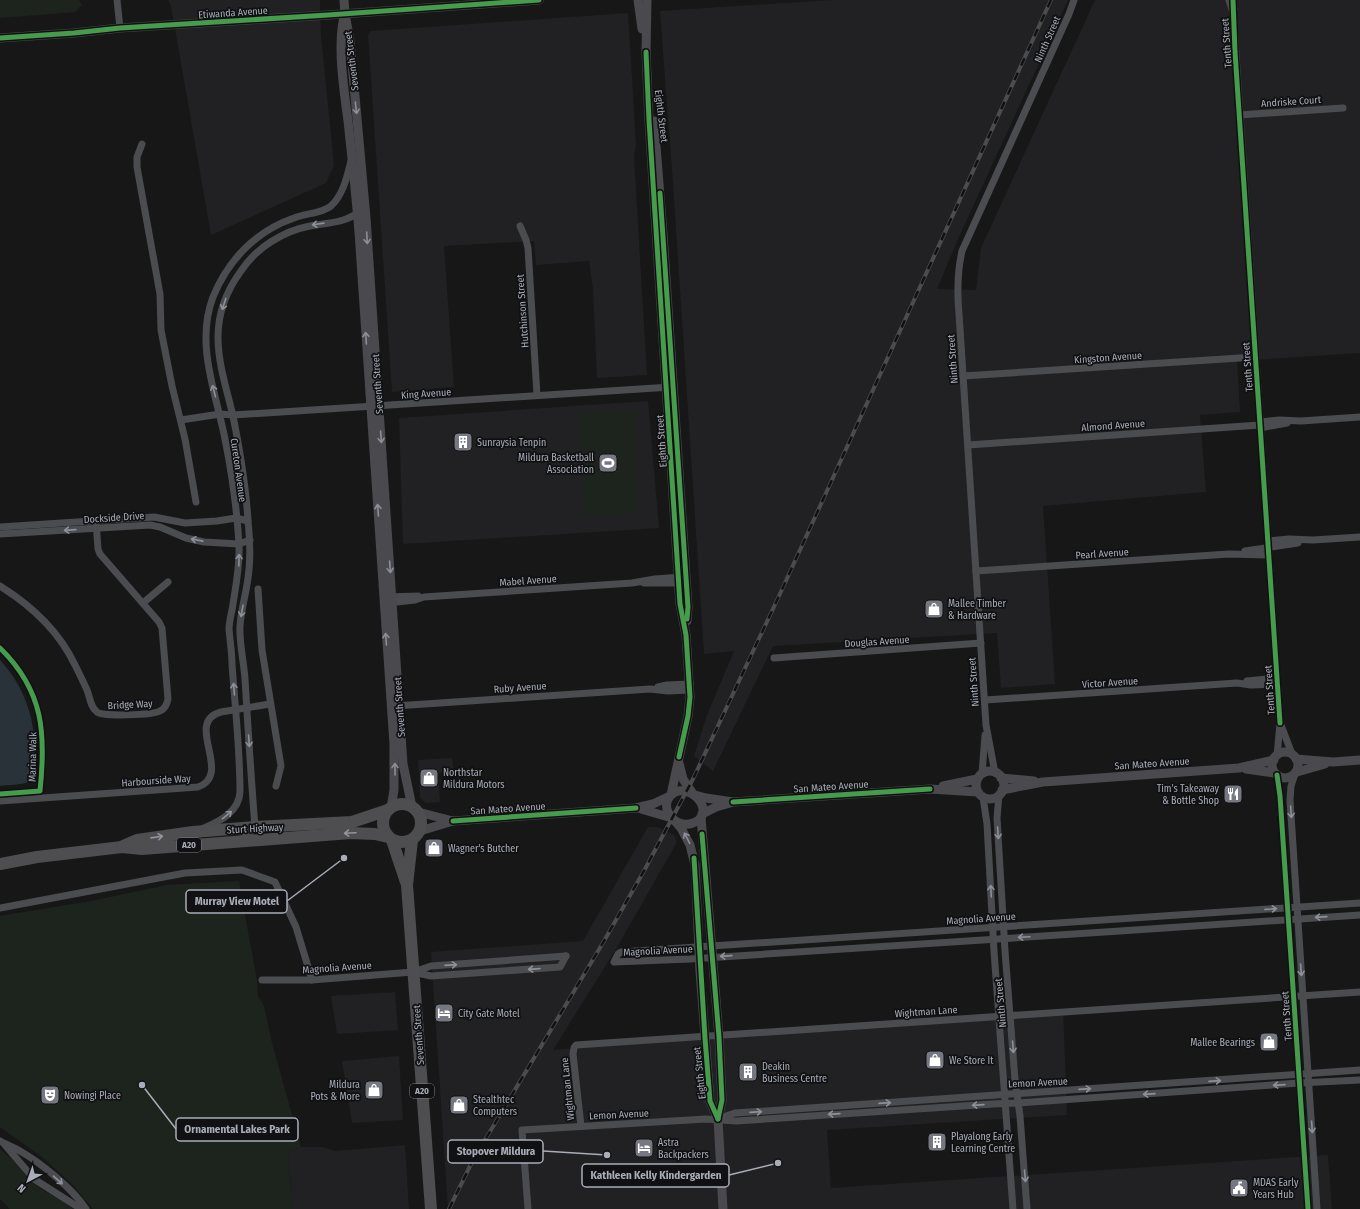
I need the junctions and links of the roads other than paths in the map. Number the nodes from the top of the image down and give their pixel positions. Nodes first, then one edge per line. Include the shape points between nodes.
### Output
1 (117, 0) edge
2 (344, 0) edge
3 (539, 0) edge
4 (638, 0) edge
5 (647, 0) edge
6 (1074, 0) edge
7 (1078, 0) edge
8 (1232, 3) edge
9 (345, 14) junction
10 (1070, 14) junction
11 (120, 28) junction
12 (0, 38) edge
13 (646, 52) junction
14 (1343, 108) dead end
15 (1240, 115) junction
16 (142, 144) dead end
17 (352, 156) junction
18 (365, 205) junction
19 (358, 213) junction
20 (520, 226) dead end
21 (1255, 357) junction
22 (962, 376) junction
23 (670, 388) junction
24 (537, 395) junction
25 (375, 406) junction
26 (220, 414) junction
27 (233, 415) junction
28 (1360, 417) edge
29 (181, 420) junction
30 (1260, 425) junction
31 (968, 445) junction
32 (196, 502) dead end
33 (236, 518) junction
34 (248, 520) junction
35 (96, 524) junction
36 (0, 527) edge
37 (0, 534) edge
38 (1360, 537) edge
39 (250, 540) junction
40 (239, 544) junction
41 (1268, 544) junction
42 (1229, 554) junction
43 (1268, 555) junction
44 (976, 571) junction
45 (682, 580) junction
46 (168, 582) dead end
47 (0, 586) edge
48 (258, 589) dead end
49 (388, 600) junction
50 (143, 603) junction
51 (981, 643) junction
52 (774, 658) dead end
53 (1277, 681) junction
54 (690, 687) junction
55 (984, 700) junction
56 (270, 704) junction
57 (395, 706) junction
58 (246, 707) junction
59 (236, 710) junction
60 (1280, 723) junction
61 (986, 725) junction
62 (1294, 756) junction
63 (679, 757) junction
64 (1275, 758) junction
65 (1360, 760) edge
66 (1333, 762) junction
67 (1238, 768) junction
68 (1296, 773) junction
69 (1276, 774) junction
70 (998, 775) junction
71 (980, 776) junction
72 (1043, 782) junction
73 (276, 786) dead end
74 (930, 789) junction
75 (1001, 792) junction
76 (980, 794) junction
77 (694, 795) junction
78 (670, 796) junction
79 (0, 801) edge
80 (733, 802) junction
81 (636, 808) junction
82 (390, 809) junction
83 (415, 809) junction
84 (702, 815) junction
85 (673, 819) junction
86 (453, 821) junction
87 (255, 827) junction
88 (193, 832) junction
89 (416, 835) junction
90 (390, 838) junction
91 (237, 841) junction
92 (122, 847) junction
93 (0, 864) edge
94 (696, 879) junction
95 (706, 879) junction
96 (408, 885) junction
97 (1360, 903) edge
98 (1336, 905) junction
99 (0, 908) edge
100 (1288, 908) junction
101 (1297, 908) junction
102 (1248, 911) junction
103 (1221, 913) junction
104 (1197, 914) junction
105 (1360, 915) edge
106 (1336, 916) junction
107 (1170, 917) junction
108 (1145, 918) junction
109 (1298, 919) junction
110 (1120, 920) junction
111 (1289, 920) junction
112 (1093, 922) junction
113 (1249, 922) junction
114 (1068, 923) junction
115 (1043, 924) junction
116 (1222, 924) junction
117 (1198, 926) junction
118 (1004, 927) junction
119 (993, 928) junction
120 (1171, 928) junction
121 (956, 930) junction
122 (1146, 930) junction
123 (1120, 931) junction
124 (930, 932) junction
125 (1094, 933) junction
126 (903, 934) junction
127 (1069, 934) junction
128 (878, 936) junction
129 (1044, 936) junction
130 (852, 937) junction
131 (1004, 938) junction
132 (826, 939) junction
133 (993, 939) junction
134 (801, 941) junction
135 (957, 941) junction
136 (775, 942) junction
137 (931, 943) junction
138 (750, 944) junction
139 (903, 944) junction
140 (711, 946) junction
141 (878, 946) junction
142 (699, 947) junction
143 (853, 948) junction
144 (661, 950) junction
145 (827, 950) junction
146 (635, 951) junction
147 (802, 951) junction
148 (776, 953) junction
149 (751, 955) junction
150 (712, 957) junction
151 (700, 958) junction
152 (662, 960) junction
153 (505, 961) junction
154 (636, 962) junction
155 (506, 971) junction
156 (413, 972) junction
157 (262, 980) dead end
158 (312, 980) junction
159 (1360, 992) edge
160 (1293, 996) junction
161 (1303, 996) junction
162 (1011, 1015) junction
163 (1000, 1016) junction
164 (719, 1037) junction
165 (705, 1038) junction
166 (1360, 1070) edge
167 (1308, 1073) junction
168 (1298, 1074) junction
169 (1360, 1080) edge
170 (1299, 1083) junction
171 (1309, 1083) junction
172 (1005, 1094) junction
173 (1017, 1094) junction
174 (1018, 1103) junction
175 (1005, 1104) junction
176 (718, 1119) junction
177 (581, 1126) junction
178 (2, 1142) edge
179 (81, 1209) edge
180 (86, 1209) edge
181 (431, 1209) edge
182 (528, 1209) edge
183 (723, 1209) edge
184 (1013, 1209) edge
185 (1027, 1209) edge
186 (1308, 1209) edge
187 (1317, 1209) edge

1 - 11 street
2 - 9 street
3 - 9 street, Etiwanda Avenue
4 - 13 street, Eighth Street
5 - 13 street, Eighth Street
6 - 10 street, Ninth Street
7 - 10 street, Ninth Street
8 - 15 street, Tenth Street
9 - 11 street, Etiwanda Avenue
9 - 17 street, Seventh Street via 341,45
9 -> 18 street, Seventh Street via 350,41
10 - 22 street, Ninth Street via 962,251 957,285
11 - 12 street, Etiwanda Avenue
13 - 23 street, Eighth Street via 656,132
14 - 15 street, Andriske Court
15 - 21 street, Tenth Street
16 - 29 street via 137,167 160,294 161,330
17 - 19 street, Seventh Street
26 -> 17 street, Cureton Avenue via 209,372 206,342 208,314 219,284 232,262 260,235 286,220 318,212 330,206 343,188
18 - 19 street, Cureton Avenue
18 -> 25 street, Seventh Street
25 -> 19 street, Seventh Street
19 -> 27 street, Cureton Avenue via 349,219 298,228 287,233 260,249 234,280 220,317 218,336 220,364
20 - 24 street, Hutchinson Street via 528,248
21 - 22 street, Kingston Avenue
21 - 30 street, Tenth Street
22 - 31 street, Ninth Street
23 - 24 street, King Avenue
23 - 45 street, Eighth Street
24 - 25 street, King Avenue
25 - 27 street, King Avenue
25 - 49 street, Seventh Street
26 - 27 street, King Avenue
26 - 29 street, King Avenue
26 - 33 street, Cureton Avenue via 231,471
27 - 34 street, Cureton Avenue
28 - 30 street, Almond Avenue via 1278,420
29 - 32 street
30 - 31 street, Almond Avenue
30 - 41 street, Tenth Street
31 - 44 street, Ninth Street
33 - 34 street, Dockside Drive
33 - 35 street, Dockside Drive via 185,523 154,517
33 - 40 street, Cureton Avenue
34 - 39 street, Cureton Avenue
35 - 36 street, Dockside Drive
35 -> 37 street, Dockside Drive
40 -> 35 street, Dockside Drive via 192,539 152,525
35 - 50 street, Bridge Way via 100,554
38 - 41 street, Pearl Avenue
39 - 40 street, Dockside Drive
39 -> 58 street, Cureton Avenue via 250,563 240,627
59 -> 40 street, Cureton Avenue via 229,627
41 - 42 street, Pearl Avenue
41 - 43 street, Tenth Street
42 - 43 street, Pearl Avenue
42 - 44 street, Pearl Avenue
43 - 53 street, Tenth Street
44 - 51 street, Ninth Street
45 - 49 street, Mabel Avenue via 656,584 632,583 424,597 403,596
45 - 54 street, Eighth Street via 688,607 686,635
46 - 50 street
47 - 50 street, Bridge Way via 39,614 60,638 75,664 92,705 96,712 103,715 157,712 167,704 162,629
48 - 56 street via 262,650
49 - 57 street, Seventh Street
51 - 52 street, Douglas Avenue
51 - 55 street, Ninth Street
53 - 55 street, Victor Avenue via 1252,685 1237,683
53 - 60 street, Tenth Street
54 - 57 street, Ruby Avenue via 667,685 650,689
54 - 63 street, Eighth Street via 689,711
55 - 61 street, Ninth Street
56 - 58 street, Harbourside Way
56 - 73 street via 281,766
82 -> 57 street, Seventh Street via 395,772
57 - 83 street, Seventh Street via 403,764
58 - 59 street, Harbourside Way
58 -> 87 street, Cureton Avenue
59 - 79 street, Harbourside Way via 216,713 208,721 206,728 212,773 202,785 191,788
88 -> 59 street, Cureton Avenue via 215,823 234,809 239,800
60 - 62 street, Tenth Street
60 - 64 street, Tenth Street
61 - 70 street, Ninth Street
61 - 71 street, Ninth Street
62 - 64 street via 1284,753
62 - 66 street
62 - 68 street via 1298,767
63 - 77 street, Eighth Street via 682,777
63 - 78 street, Eighth Street
64 - 67 street, San Mateo Avenue
64 - 69 street via 1273,767
65 - 66 street
66 - 68 street
67 - 69 street, San Mateo Avenue
67 - 72 street, San Mateo Avenue
68 - 69 street via 1288,778
68 -> 101 street, Tenth Street via 1291,786 1290,800
69 - 100 street, Tenth Street via 1280,796
70 - 71 street via 991,771
70 - 72 street, San Mateo Avenue
70 - 75 street via 1003,782
71 - 74 street, San Mateo Avenue
71 - 76 street via 976,783
72 - 75 street, San Mateo Avenue
74 - 76 street, San Mateo Avenue
74 - 80 street, San Mateo Avenue
75 - 76 street via 992,798
75 -> 118 street, Ninth Street via 997,818
119 -> 76 street, Ninth Street via 987,824
77 - 78 street via 682,790
77 - 80 street, San Mateo Avenue
77 - 84 street via 703,806
78 - 81 street, San Mateo Avenue
78 - 85 street via 667,806
80 - 84 street, San Mateo Avenue
81 - 85 street, San Mateo Avenue via 657,812
81 - 86 street, San Mateo Avenue
82 - 83 highway, A20 via 403,804
82 - 87 highway, Sturt Highway / A20 via 352,822
82 - 90 highway, A20 via 384,817 383,825
83 - 86 street, San Mateo Avenue
83 - 89 highway, A20 via 422,824
84 - 85 street via 691,824 681,824
84 - 95 street, Eighth Street
94 -> 85 street, Eighth Street via 692,851
86 - 89 street, San Mateo Avenue
87 - 88 highway, Sturt Highway / A20
87 - 91 street via 248,835
92 -> 88 highway, Sturt Highway / A20 via 137,840
89 - 90 highway, A20 via 405,842
89 - 96 highway, Seventh Street / A20
90 -> 91 highway, Sturt Highway / A20 via 375,834 351,833
90 - 96 highway, Seventh Street / A20
91 - 92 highway, Sturt Highway / A20 via 142,849
92 - 93 highway, Sturt Highway / A20
94 - 95 street
94 - 142 street, Eighth Street
95 - 140 street, Eighth Street
96 - 156 highway, Seventh Street / A20
97 - 98 street, Magnolia Avenue
98 - 101 street, Magnolia Avenue
98 - 106 street
99 - 158 street via 185,873 235,870 251,872 275,882 296,927
100 - 101 street, Magnolia Avenue
102 -> 100 street, Magnolia Avenue
100 - 111 street, Tenth Street
101 - 109 street, Tenth Street
102 - 103 street, Magnolia Avenue
102 - 113 street
103 - 104 street, Magnolia Avenue
103 - 116 street
104 - 107 street, Magnolia Avenue
104 - 117 street
105 - 106 street, Magnolia Avenue
106 -> 109 street, Magnolia Avenue
107 - 108 street, Magnolia Avenue
107 - 120 street
108 - 110 street, Magnolia Avenue
108 - 122 street
109 - 111 street, Magnolia Avenue
109 -> 161 street, Tenth Street
110 - 112 street, Magnolia Avenue
110 - 123 street
111 - 113 street, Magnolia Avenue
111 - 160 street, Tenth Street
112 - 114 street, Magnolia Avenue
112 - 125 street
113 - 116 street, Magnolia Avenue
114 - 115 street, Magnolia Avenue
114 - 127 street
115 - 118 street, Magnolia Avenue
115 - 129 street
116 - 117 street, Magnolia Avenue
117 - 120 street, Magnolia Avenue
118 - 119 street, Magnolia Avenue
118 - 131 street, Ninth Street
119 - 121 street, Magnolia Avenue
119 - 133 street, Ninth Street
120 - 122 street, Magnolia Avenue
121 - 124 street, Magnolia Avenue
121 - 135 street
122 - 123 street, Magnolia Avenue
123 - 125 street, Magnolia Avenue
124 - 126 street, Magnolia Avenue
124 - 137 street
125 - 127 street, Magnolia Avenue
126 - 128 street, Magnolia Avenue
126 - 139 street
127 - 129 street, Magnolia Avenue
128 - 130 street, Magnolia Avenue
128 - 141 street
129 -> 131 street, Magnolia Avenue
130 - 132 street, Magnolia Avenue
130 - 143 street
131 - 133 street, Magnolia Avenue
131 - 162 street, Ninth Street
132 - 134 street, Magnolia Avenue
132 - 145 street
133 - 135 street, Magnolia Avenue
133 - 163 street, Ninth Street
134 - 136 street, Magnolia Avenue
134 - 147 street
135 - 137 street, Magnolia Avenue
136 - 138 street, Magnolia Avenue
136 - 148 street
137 - 139 street, Magnolia Avenue
138 - 140 street, Magnolia Avenue
138 - 149 street
139 - 141 street, Magnolia Avenue
140 - 142 street, Magnolia Avenue
140 - 150 street, Eighth Street
141 - 143 street, Magnolia Avenue
142 - 144 street, Magnolia Avenue
142 - 151 street, Eighth Street
143 - 145 street, Magnolia Avenue
144 - 146 street, Magnolia Avenue
144 - 152 street
145 - 147 street, Magnolia Avenue
146 - 154 street
146 - 154 street, Magnolia Avenue via 620,952 614,962
147 - 148 street, Magnolia Avenue
148 - 149 street, Magnolia Avenue
149 -> 150 street, Magnolia Avenue
150 - 151 street, Magnolia Avenue
150 - 164 street, Eighth Street
151 - 152 street, Magnolia Avenue
151 - 165 street, Eighth Street
152 - 154 street, Magnolia Avenue
153 - 155 street
153 -> 155 street, Magnolia Avenue via 566,956 560,968
156 -> 153 street, Magnolia Avenue via 431,966
155 - 156 street, Magnolia Avenue via 431,976
156 - 158 street, Magnolia Avenue
156 - 181 highway, Seventh Street / A20
157 - 158 street, Magnolia Avenue
159 - 161 street, Wightman Lane
160 - 161 street, Wightman Lane
160 - 162 street, Wightman Lane
160 - 168 street, Tenth Street
161 - 167 street, Tenth Street
162 - 163 street, Wightman Lane
162 -> 173 street, Ninth Street
163 - 164 street, Wightman Lane
163 - 172 street, Ninth Street
164 - 165 street, Wightman Lane
164 - 176 street, Eighth Street via 722,1100
165 - 176 street, Eighth Street via 710,1101
165 - 177 street, Wightman Lane via 576,1045 573,1054
166 - 167 street, Lemon Avenue
167 - 168 street, Lemon Avenue
167 - 171 street, Tenth Street
168 - 170 street, Tenth Street
173 -> 168 street, Lemon Avenue
169 - 171 street, Lemon Avenue
170 - 171 street, Lemon Avenue
170 -> 174 street, Lemon Avenue
170 - 186 street, Tenth Street
171 -> 187 street, Tenth Street
172 - 173 street, Lemon Avenue
172 - 175 street, Ninth Street
176 -> 172 street, Lemon Avenue via 735,1113
173 - 174 street, Ninth Street
174 - 175 street, Lemon Avenue
174 -> 185 street, Ninth Street
175 -> 176 street, Lemon Avenue via 736,1121
175 - 184 street, Ninth Street
176 - 177 street, Lemon Avenue
176 - 183 street, Eighth Street
177 - 182 street, Lemon Avenue via 522,1130
178 - 179 street via 34,1179
178 -> 180 street via 18,1149 44,1168 78,1198

